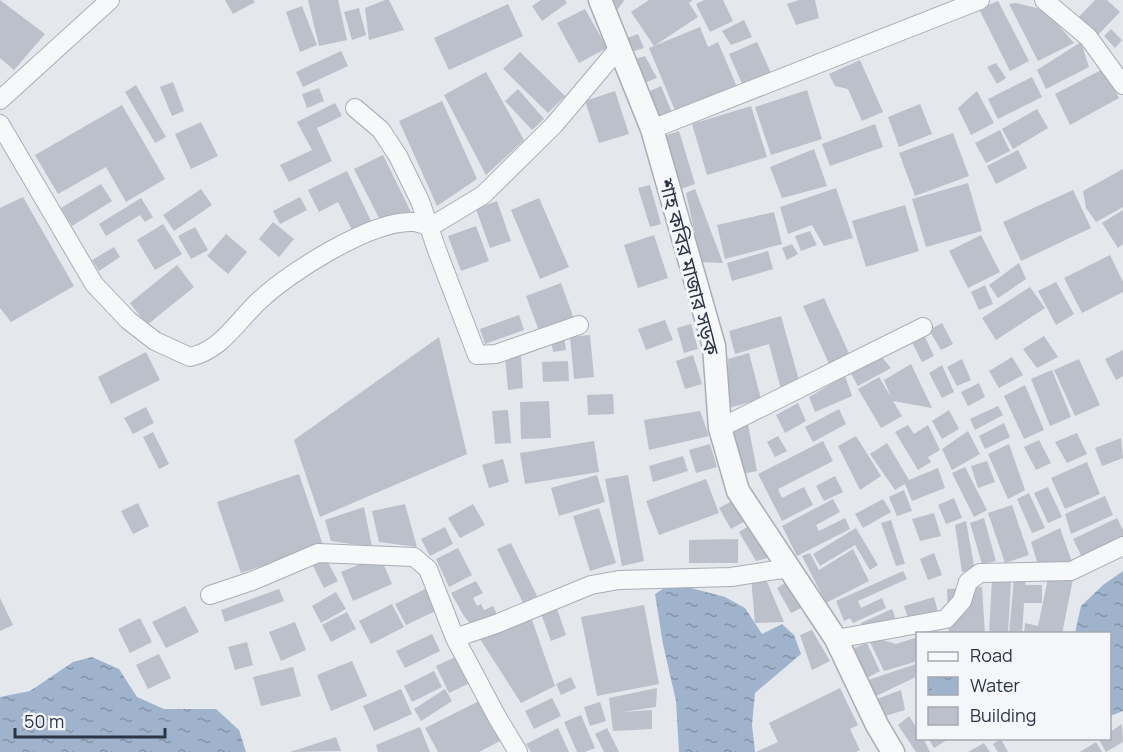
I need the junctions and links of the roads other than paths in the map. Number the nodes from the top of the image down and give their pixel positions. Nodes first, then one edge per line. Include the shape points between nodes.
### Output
1 (110, 0) edge
2 (600, 0) edge
3 (980, 0) edge
4 (1044, 0) edge
5 (619, 48) junction
6 (1123, 85) edge
7 (0, 100) edge
8 (355, 108) dead end
9 (0, 124) edge
10 (652, 129) junction
11 (430, 227) junction
12 (579, 325) dead end
13 (923, 327) dead end
14 (720, 428) junction
15 (1123, 546) edge
16 (789, 568) junction
17 (210, 595) dead end
18 (455, 638) junction
19 (836, 639) junction
20 (518, 752) edge
21 (893, 752) edge

1 - 7 street
2 - 5 street, শাহ কবির মাজার সড়ক
3 - 10 street
4 - 6 street via 1088,37
5 - 10 street, শাহ কবির মাজার সড়ক
5 - 11 street via 554,125 483,195
8 - 11 street via 381,130 398,156
9 - 11 street via 94,284 128,320 155,340 190,357 218,344 259,301 297,270 384,226 413,222
10 - 14 street, শাহ কবির মাজার সড়ক via 714,346
11 - 12 street via 477,355 496,354
13 - 14 street
14 - 16 street, শাহ কবির মাজার সড়ক via 738,490
15 - 19 street via 1071,571 980,573 968,582 962,601 946,619
16 - 18 street via 731,577 619,580 591,585
16 - 19 street, শাহ কবির মাজার সড়ক
17 - 18 street via 318,553 414,557 428,569
18 - 20 street
19 - 21 street, শাহ কবির মাজার সড়ক

